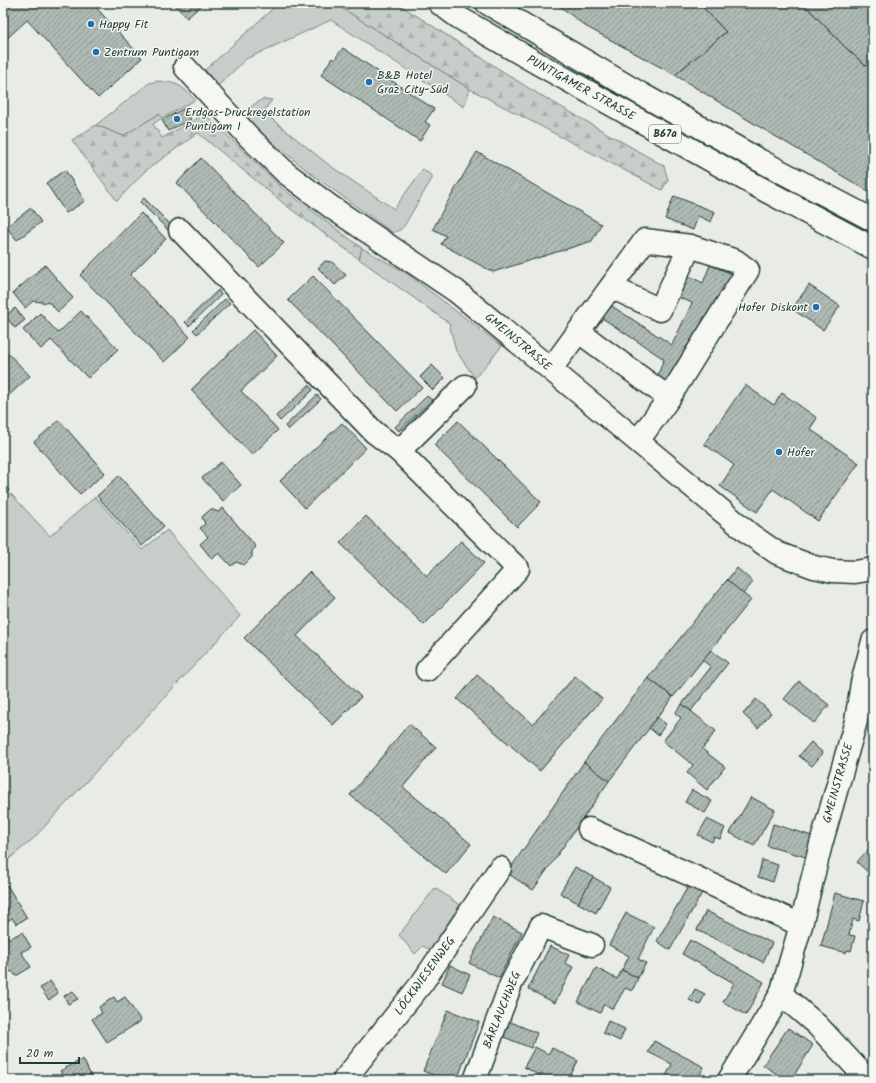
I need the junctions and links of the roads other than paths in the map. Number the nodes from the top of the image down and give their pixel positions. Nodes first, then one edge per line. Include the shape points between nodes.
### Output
1 (430, 3) edge
2 (439, 3) edge
3 (490, 4) edge
4 (458, 17) junction
5 (185, 67) dead end
6 (873, 220) edge
7 (180, 230) dead end
8 (690, 246) junction
9 (873, 248) edge
10 (611, 287) junction
11 (579, 332) junction
12 (551, 369) junction
13 (465, 386) dead end
14 (669, 398) junction
15 (638, 441) junction
16 (399, 451) junction
17 (873, 569) edge
18 (872, 646) edge
19 (427, 670) dead end
20 (589, 829) dead end
21 (500, 868) dead end
22 (801, 925) junction
23 (592, 945) dead end
24 (781, 994) junction
25 (344, 1080) edge
26 (475, 1080) edge
27 (729, 1080) edge
28 (868, 1080) edge

1 - 4 street
2 - 4 street, PUNTIGAMER STRASSE / B67a
3 - 6 street, PUNTIGAMER STRASSE / B67a via 641,94
4 - 9 street, PUNTIGAMER STRASSE / B67a
5 - 12 street, GMEINSTRASSE via 249,137 286,172 330,207 456,291
7 - 16 street via 374,432
8 - 10 street via 645,240
8 - 10 street via 660,310
8 - 14 street via 736,261 748,270
10 - 11 street
11 - 12 street
11 - 14 street
12 - 15 street, GMEINSTRASSE
13 - 16 street
14 - 15 street
15 - 17 street, GMEINSTRASSE via 751,535 777,553 814,567 833,571 855,572
16 - 19 street via 518,569
18 - 22 street, GMEINSTRASSE via 862,683 856,721
20 - 22 street
21 - 25 street, LÖCKWIESENWEG via 422,983
22 - 24 street, GMEINSTRASSE
23 - 26 street, BÄRLAUCHWEG via 541,926 511,984
24 - 27 street, GMEINSTRASSE
24 - 28 street via 816,1025

